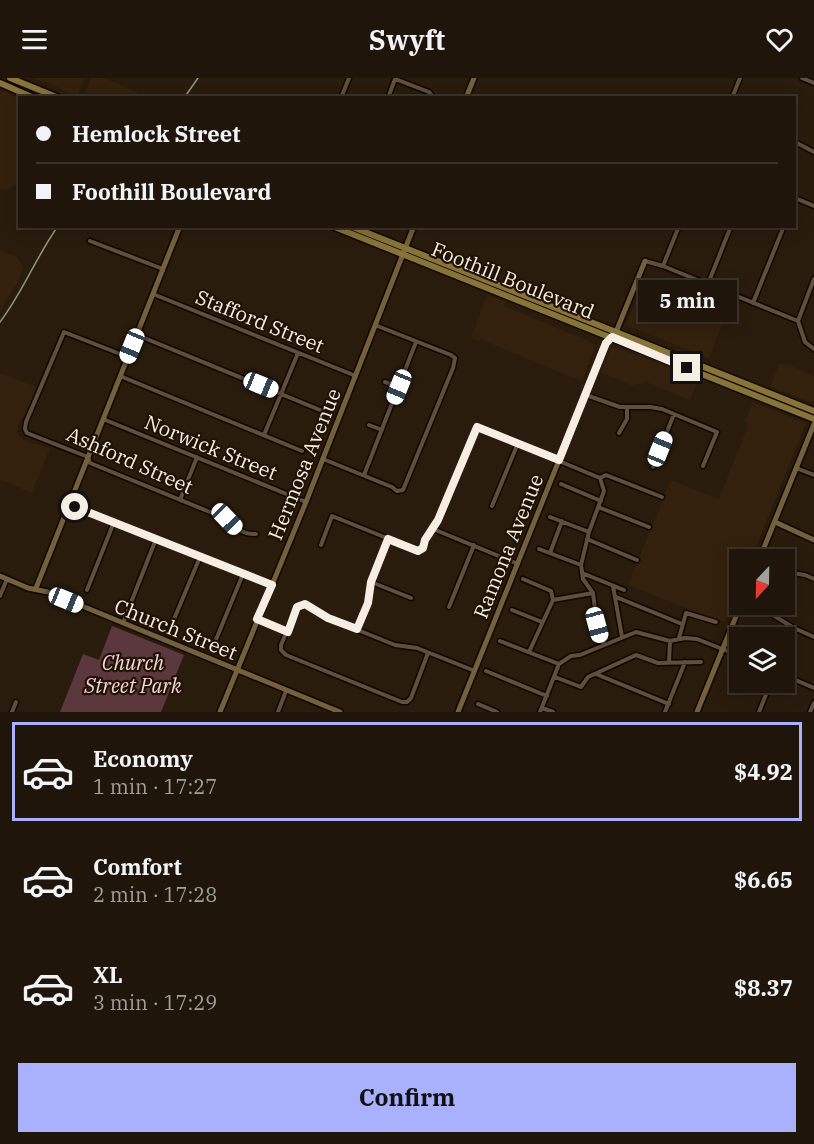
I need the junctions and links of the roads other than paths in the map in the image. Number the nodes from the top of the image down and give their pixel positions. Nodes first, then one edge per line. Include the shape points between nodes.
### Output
1 (10, 78) edge
2 (349, 78) edge
3 (474, 78) edge
4 (740, 78) edge
5 (802, 78) edge
6 (395, 79) edge
7 (0, 83) edge
8 (814, 83) edge
9 (29, 96) edge
10 (54, 96) edge
11 (342, 96) edge
12 (389, 96) edge
13 (433, 96) edge
14 (467, 96) edge
15 (733, 96) edge
16 (796, 143) edge
17 (814, 152) edge
18 (796, 198) edge
19 (814, 206) edge
20 (179, 228) edge
21 (338, 228) edge
22 (354, 228) edge
23 (413, 228) edge
24 (678, 228) edge
25 (730, 228) edge
26 (783, 228) edge
27 (90, 241) dead end
28 (404, 251) junction
29 (645, 261) joint
30 (663, 266) junction
31 (163, 269) junction
32 (814, 279) edge
33 (708, 284) junction
34 (153, 294) junction
35 (753, 303) junction
36 (798, 321) junction
37 (374, 325) junction
38 (137, 335) junction
39 (614, 335) junction
40 (416, 342) junction
41 (814, 349) edge
42 (298, 353) junction
43 (128, 357) junction
44 (120, 376) junction
45 (356, 376) junction
46 (385, 382) dead end
47 (399, 387) junction
48 (281, 393) junction
49 (586, 395) junction
50 (627, 408) junction
51 (320, 410) dead end
52 (814, 411) edge
53 (674, 414) junction
54 (103, 419) junction
55 (814, 419) edge
56 (814, 424) edge
57 (369, 425) dead end
58 (382, 430) junction
59 (619, 433) dead end
60 (264, 435) junction
61 (518, 443) junction
62 (302, 451) dead end
63 (88, 457) junction
64 (197, 458) junction
65 (323, 458) junction
66 (559, 460) junction
67 (703, 466) dead end
68 (653, 467) dead end
69 (796, 468) junction
70 (364, 475) junction
71 (814, 476) edge
72 (600, 478) junction
73 (561, 484) dead end
74 (662, 497) dead end
75 (180, 500) junction
76 (601, 501) junction
77 (306, 502) junction
78 (70, 505) junction
79 (492, 506) dead end
80 (598, 507) junction
81 (550, 517) dead end
82 (562, 521) junction
83 (114, 522) junction
84 (775, 522) junction
85 (649, 527) dead end
86 (433, 529) junction
87 (589, 532) junction
88 (256, 534) dead end
89 (156, 539) junction
90 (388, 539) junction
91 (587, 539) junction
92 (814, 540) edge
93 (321, 545) dead end
94 (474, 545) junction
95 (539, 549) dead end
96 (764, 549) edge
97 (550, 553) junction
98 (200, 557) junction
99 (637, 560) dead end
100 (518, 564) junction
101 (580, 565) junction
102 (581, 573) junction
103 (795, 573) edge
104 (243, 574) junction
105 (0, 576) edge
106 (7, 579) junction
107 (524, 579) dead end
108 (814, 579) edge
109 (371, 582) junction
110 (272, 585) junction
111 (614, 586) junction
112 (36, 588) junction
113 (87, 590) dead end
114 (624, 590) dead end
115 (593, 593) junction
116 (0, 596) edge
117 (616, 597) junction
118 (411, 598) dead end
119 (553, 600) junction
120 (449, 607) dead end
121 (512, 610) dead end
122 (737, 615) edge
123 (773, 615) edge
124 (257, 619) junction
125 (542, 622) junction
126 (716, 622) dead end
127 (123, 624) junction
128 (172, 624) dead end
129 (682, 624) junction
130 (357, 629) junction
131 (288, 632) junction
132 (622, 637) junction
133 (814, 637) edge
134 (679, 639) junction
135 (500, 641) dead end
136 (670, 641) junction
137 (215, 642) dead end
138 (604, 645) junction
139 (723, 649) junction
140 (729, 651) edge
141 (529, 652) junction
142 (428, 653) junction
143 (669, 662) junction
144 (685, 662) junction
145 (701, 662) dead end
146 (559, 664) junction
147 (236, 670) junction
148 (475, 671) junction
149 (486, 671) dead end
150 (595, 674) junction
151 (555, 677) junction
152 (795, 680) edge
153 (814, 688) edge
154 (286, 691) junction
155 (767, 693) edge
156 (548, 696) junction
157 (16, 702) dead end
158 (814, 703) edge
159 (478, 704) dead end
160 (669, 704) junction
161 (485, 710) edge
162 (541, 710) edge
163 (12, 712) edge
164 (220, 712) edge
165 (278, 712) edge
166 (340, 712) edge
167 (458, 712) edge
168 (497, 712) edge
169 (553, 712) edge
170 (665, 712) edge
171 (697, 712) edge
172 (759, 712) edge
173 (810, 712) edge

1 - 10 main road
2 - 11 street
3 - 14 street
4 - 15 street
5 - 8 street
6 - 12 street
6 - 13 street
7 - 9 main road
16 - 17 street
18 - 19 street
20 - 31 street
21 - 28 main road, Foothill Boulevard
22 - 28 main road, Foothill Boulevard
23 - 28 street, Hermosa Avenue
24 - 30 street
25 - 33 street
26 - 35 street
27 - 31 street
28 - 37 street, Hermosa Avenue
28 - 39 main road, Foothill Boulevard
29 - 30 street
29 - 39 street, Ramona Avenue
30 - 33 street
31 - 34 street
32 - 36 street
33 - 35 street
34 - 38 street
34 - 42 street, Stafford Street
35 - 36 street
36 - 41 street via 805,342
37 - 40 street
37 - 45 street, Hermosa Avenue
38 - 43 street
38 - 48 street
39 - 49 street, Ramona Avenue via 606,343
39 - 52 main road, Foothill Boulevard
39 - 55 main road, Foothill Boulevard
40 - 47 street
40 - 70 street via 455,358 453,368 403,490 397,491
42 - 45 street, Stafford Street
42 - 48 street
43 - 44 street
43 - 63 street, Ashford Street via 64,332 25,429 30,435
44 - 54 street
44 - 60 street
45 - 65 street, Hermosa Avenue
46 - 47 street
47 - 58 street
48 - 51 street
48 - 60 street
49 - 50 street
49 - 66 street, Ramona Avenue
50 - 53 street via 650,407
50 - 59 street via 627,419
53 - 67 street via 717,432
53 - 68 street
54 - 63 street
54 - 64 street, Norwick Street
56 - 69 street
57 - 58 street
58 - 70 street
60 - 62 street
61 - 66 street
61 - 79 street
61 - 86 street via 477,427
63 - 75 street, Ashford Street via 90,463
63 - 78 street
64 - 75 street
64 - 77 street, Norwick Street
65 - 70 street
65 - 77 street, Hermosa Avenue
66 - 72 street
66 - 100 street, Ramona Avenue
69 - 71 street
69 - 84 street
72 - 74 street via 606,475
72 - 76 street via 604,491
73 - 76 street
75 - 88 street, Ashford Street via 227,519 247,534
76 - 80 street
77 - 110 street, Hermosa Avenue
78 - 83 street
78 - 112 street
80 - 85 street
80 - 87 street
81 - 82 street
82 - 87 street
82 - 97 street
83 - 89 street
83 - 113 street
84 - 92 street
84 - 96 street
86 - 90 street via 418,551
86 - 94 street
87 - 91 street
89 - 98 street
89 - 127 street
90 - 93 street via 332,516
90 - 109 street
91 - 99 street
91 - 101 street
94 - 100 street
94 - 120 street
95 - 97 street
97 - 101 street
98 - 104 street
98 - 128 street
100 - 148 street, Ramona Avenue
101 - 102 street
102 - 111 street
102 - 115 street
103 - 108 street
104 - 110 street
104 - 137 street
105 - 106 street, Church Street
106 - 112 street, Church Street
106 - 116 street
107 - 119 street via 551,591
109 - 118 street
109 - 130 street via 368,603
110 - 124 street, Hermosa Avenue
111 - 114 street
111 - 117 street
112 - 127 street, Church Street
115 - 119 street
115 - 138 street
117 - 129 street
117 - 132 street
119 - 125 street
121 - 125 street
122 - 139 street
123 - 133 street
124 - 131 street
124 - 147 street, Hermosa Avenue
125 - 141 street
126 - 129 street via 686,613
127 - 147 street, Church Street
129 - 134 street
130 - 131 street via 305,604 297,607
130 - 142 street
131 - 142 street via 281,645 286,655 402,702 411,698
132 - 136 street via 636,632
132 - 138 street
134 - 136 street
134 - 139 street via 697,639
135 - 141 street
136 - 143 street
138 - 146 street
139 - 140 street
139 - 171 street
141 - 146 street
142 - 148 street
143 - 144 street
143 - 150 street via 658,663 636,655
144 - 145 street
144 - 160 street
146 - 151 street
147 - 154 street, Church Street
147 - 164 street, Hermosa Avenue
148 - 167 street, Ramona Avenue
149 - 156 street
150 - 151 street via 581,687
150 - 160 street
151 - 156 street
152 - 153 street
154 - 165 street
154 - 166 street, Church Street
155 - 172 street
156 - 162 street
157 - 163 street
158 - 173 street
159 - 161 street
160 - 170 street
161 - 168 street
162 - 169 street

